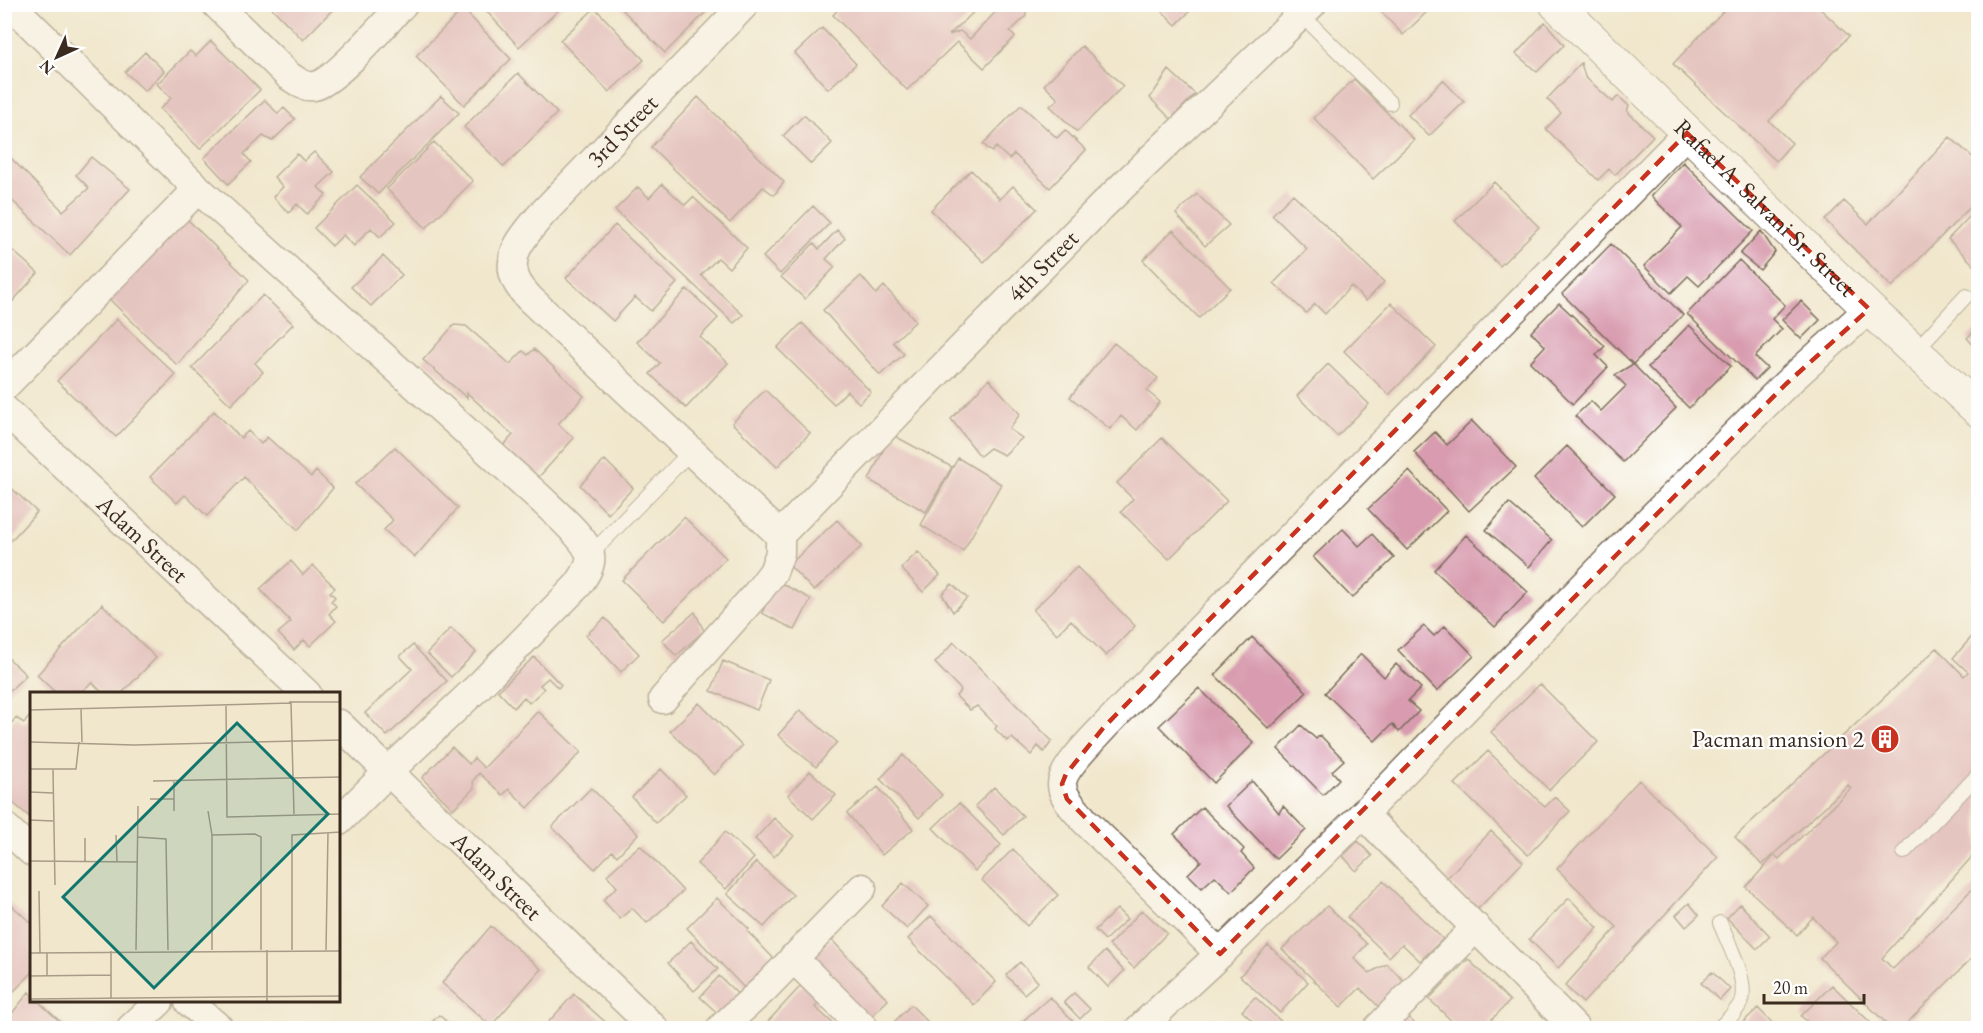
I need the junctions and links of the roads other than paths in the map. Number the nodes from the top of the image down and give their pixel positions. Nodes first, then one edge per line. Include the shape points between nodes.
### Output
1 (10, 4) edge
2 (216, 4) edge
3 (403, 4) edge
4 (745, 4) edge
5 (1556, 4) edge
6 (1307, 10) edge
7 (1390, 103) dead end
8 (1687, 133) junction
9 (198, 189) junction
10 (1966, 297) dead end
11 (1869, 309) junction
12 (1915, 351) junction
13 (4, 387) edge
14 (4, 410) edge
15 (1978, 410) edge
16 (691, 451) junction
17 (780, 535) junction
18 (590, 555) junction
19 (305, 692) edge
20 (663, 699) dead end
21 (340, 725) edge
22 (389, 771) junction
23 (1978, 775) edge
24 (1363, 814) junction
25 (340, 820) edge
26 (4, 826) edge
27 (30, 850) edge
28 (1904, 852) dead end
29 (862, 888) dead end
30 (1720, 923) dead end
31 (1476, 927) junction
32 (1220, 954) junction
33 (793, 958) junction
34 (158, 1003) edge
35 (190, 1003) edge
36 (131, 1029) edge
37 (219, 1029) edge
38 (654, 1029) edge
39 (722, 1029) edge
40 (864, 1029) edge
41 (1140, 1029) edge
42 (1378, 1029) edge
43 (1575, 1029) edge
44 (1719, 1029) edge

1 - 9 street
2 - 3 street via 289,76 303,85 314,86 336,73
4 - 16 street, 3rd Street via 542,214 516,248 512,265 517,282 529,298
5 - 8 street, Rafael A. Salvani Sr. Street
6 - 7 lane
6 - 17 street, 4th Street via 1102,206
8 - 11 street, Rafael A. Salvani Sr. Street
8 - 32 street via 1112,718 1066,774 1062,784 1067,799
9 - 13 street
9 - 18 street via 540,498 578,535
10 - 12 lane
11 - 12 street, Rafael A. Salvani Sr. Street
11 - 24 street via 1786,384
12 - 15 street, Rafael A. Salvani Sr. Street
14 - 19 street, Adam Street
16 - 17 street
16 - 18 lane
17 - 20 street via 780,552 773,572
18 - 22 street via 588,570 578,585
21 - 22 street, Adam Street
22 - 25 street
22 - 38 street, Adam Street
23 - 28 lane
24 - 31 street
24 - 32 street
26 - 27 street
29 - 33 street
30 - 44 lane via 1743,985 1742,1001
31 - 42 street
31 - 43 street
32 - 41 street
33 - 39 street
33 - 40 street
34 - 36 street
35 - 37 street

